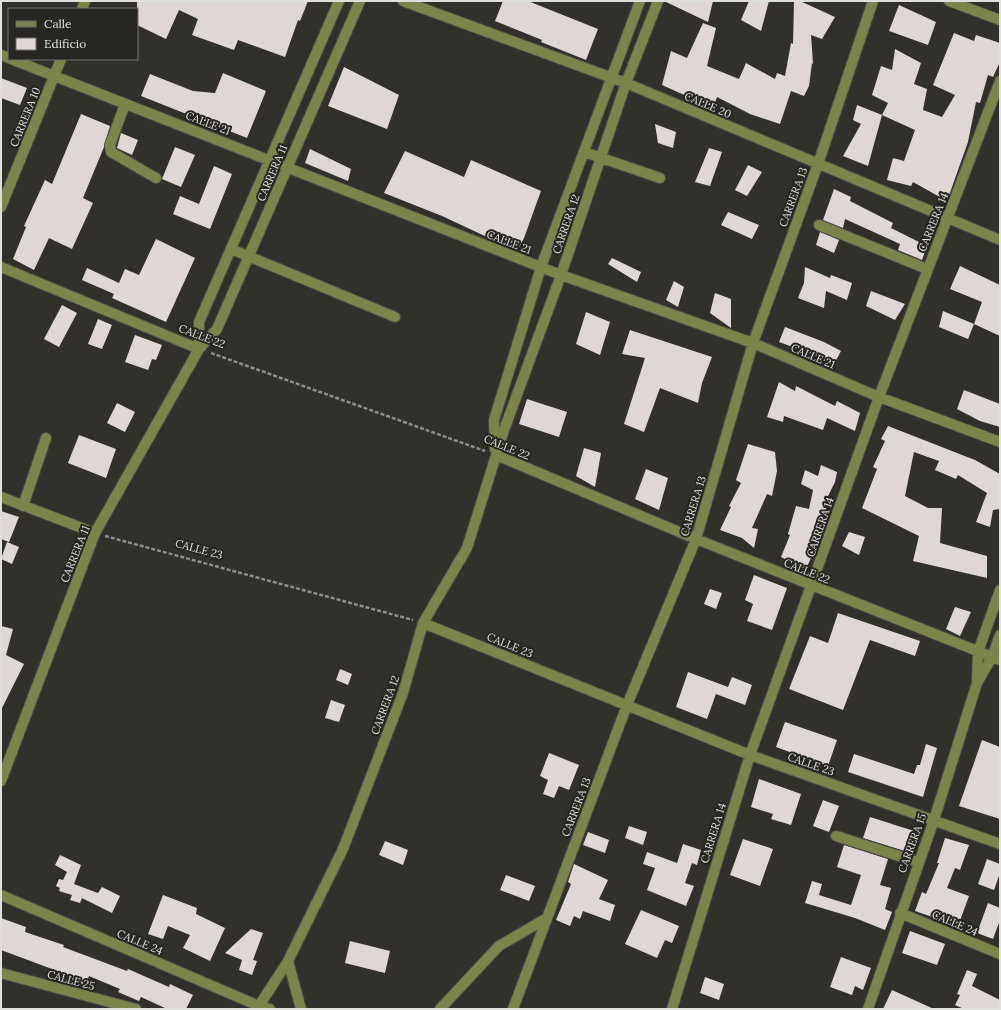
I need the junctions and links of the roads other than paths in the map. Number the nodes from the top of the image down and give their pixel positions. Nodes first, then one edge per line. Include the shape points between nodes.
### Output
1 (339, 1) edge
2 (360, 1) edge
3 (403, 1) edge
4 (640, 1) edge
5 (658, 1) edge
6 (873, 1) edge
7 (949, 1) edge
8 (1000, 20) edge
9 (15, 60) edge
10 (61, 60) edge
11 (54, 76) junction
12 (612, 78) junction
13 (1000, 81) edge
14 (626, 83) junction
15 (124, 104) junction
16 (584, 152) junction
17 (601, 158) junction
18 (270, 160) junction
19 (818, 164) junction
20 (288, 168) junction
21 (156, 178) dead end
22 (660, 178) dead end
23 (1, 207) edge
24 (948, 217) junction
25 (819, 225) dead end
26 (1000, 240) edge
27 (231, 248) junction
28 (249, 256) junction
29 (1, 267) edge
30 (541, 267) junction
31 (927, 269) junction
32 (561, 275) junction
33 (395, 317) dead end
34 (753, 343) junction
35 (199, 349) junction
36 (879, 397) junction
37 (46, 438) dead end
38 (1000, 442) edge
39 (496, 455) junction
40 (1, 497) edge
41 (23, 506) junction
42 (95, 533) junction
43 (696, 539) junction
44 (812, 586) junction
45 (1000, 590) edge
46 (423, 623) junction
47 (1000, 635) edge
48 (978, 652) junction
49 (996, 659) edge
50 (976, 683) junction
51 (627, 706) junction
52 (750, 755) junction
53 (1, 781) edge
54 (934, 820) junction
55 (836, 836) dead end
56 (1000, 844) edge
57 (918, 862) junction
58 (1, 895) edge
59 (900, 913) junction
60 (547, 918) junction
61 (1000, 954) edge
62 (288, 961) junction
63 (1, 973) edge
64 (259, 1006) junction
65 (136, 1009) edge
66 (270, 1009) edge
67 (301, 1009) edge
68 (440, 1009) edge
69 (513, 1009) edge
70 (672, 1009) edge
71 (868, 1009) edge

1 - 18 street, CARRERA 11
2 - 20 street, CARRERA 11
3 - 12 street, CALLE 20
4 - 12 street, CARRERA 12
5 - 14 street, CARRERA 12
6 - 19 street, CARRERA 13
7 - 8 street
9 - 11 street, CALLE 21
10 - 11 street, CARRERA 10
11 - 15 street, CALLE 21
11 - 23 street, CARRERA 10
12 - 14 street, CALLE 20
12 - 16 street, CARRERA 12
13 - 24 street, CARRERA 14
14 - 17 street, CARRERA 12
14 - 19 street, CALLE 20
15 - 18 street, CALLE 21
15 - 21 street via 110,145 111,152
16 - 17 street
16 - 30 street, CARRERA 12
17 - 22 street
17 - 32 street, CARRERA 12
18 - 20 street, CALLE 21
18 - 27 street, CARRERA 11
19 - 24 street, CALLE 20
19 - 34 street, CARRERA 13
20 - 28 street, CARRERA 11
20 - 30 street, CALLE 21
24 - 26 street, CALLE 20
24 - 31 street, CARRERA 14
25 - 31 street
27 - 28 street
27 - 35 street, CARRERA 11 via 199,322
28 - 33 street
28 - 35 street, CARRERA 11 via 217,329
29 - 35 street, CALLE 22
30 - 32 street, CALLE 21
30 - 39 street, CARRERA 12 via 494,420
31 - 36 street, CARRERA 14
32 - 34 street, CALLE 21
32 - 39 street, CARRERA 12
34 - 36 street, CALLE 21
34 - 43 street, CARRERA 13
35 - 42 street, CARRERA 11
36 - 38 street, CALLE 21
36 - 44 street, CARRERA 14
37 - 41 street
39 - 43 street, CALLE 22
39 - 46 street, CARRERA 12 via 467,548
40 - 41 street
41 - 42 street
42 - 53 street, CARRERA 11
43 - 44 street, CALLE 22
43 - 51 street, CARRERA 13
44 - 48 street, CALLE 22
44 - 52 street, CARRERA 14
45 - 48 street, CARRERA 15
46 - 51 street, CALLE 23
46 - 62 street, CARRERA 12 via 403,693 343,849
47 - 49 street, CARRERA 15
48 - 49 street, CALLE 22
48 - 50 street, CARRERA 15
49 - 50 street, CARRERA 15
50 - 54 street, CARRERA 15
51 - 52 street, CALLE 23
51 - 60 street, CARRERA 13
52 - 54 street, CALLE 23
52 - 70 street, CARRERA 14
54 - 56 street, CALLE 23
54 - 57 street, CARRERA 15
55 - 57 street
57 - 59 street, CARRERA 15
58 - 64 street, CALLE 24
59 - 61 street, CALLE 24
59 - 71 street, CARRERA 15
60 - 68 street via 499,946
60 - 69 street, CARRERA 13
62 - 64 street, CARRERA 12
62 - 67 street
63 - 65 street, CALLE 25
64 - 66 street, CALLE 24

